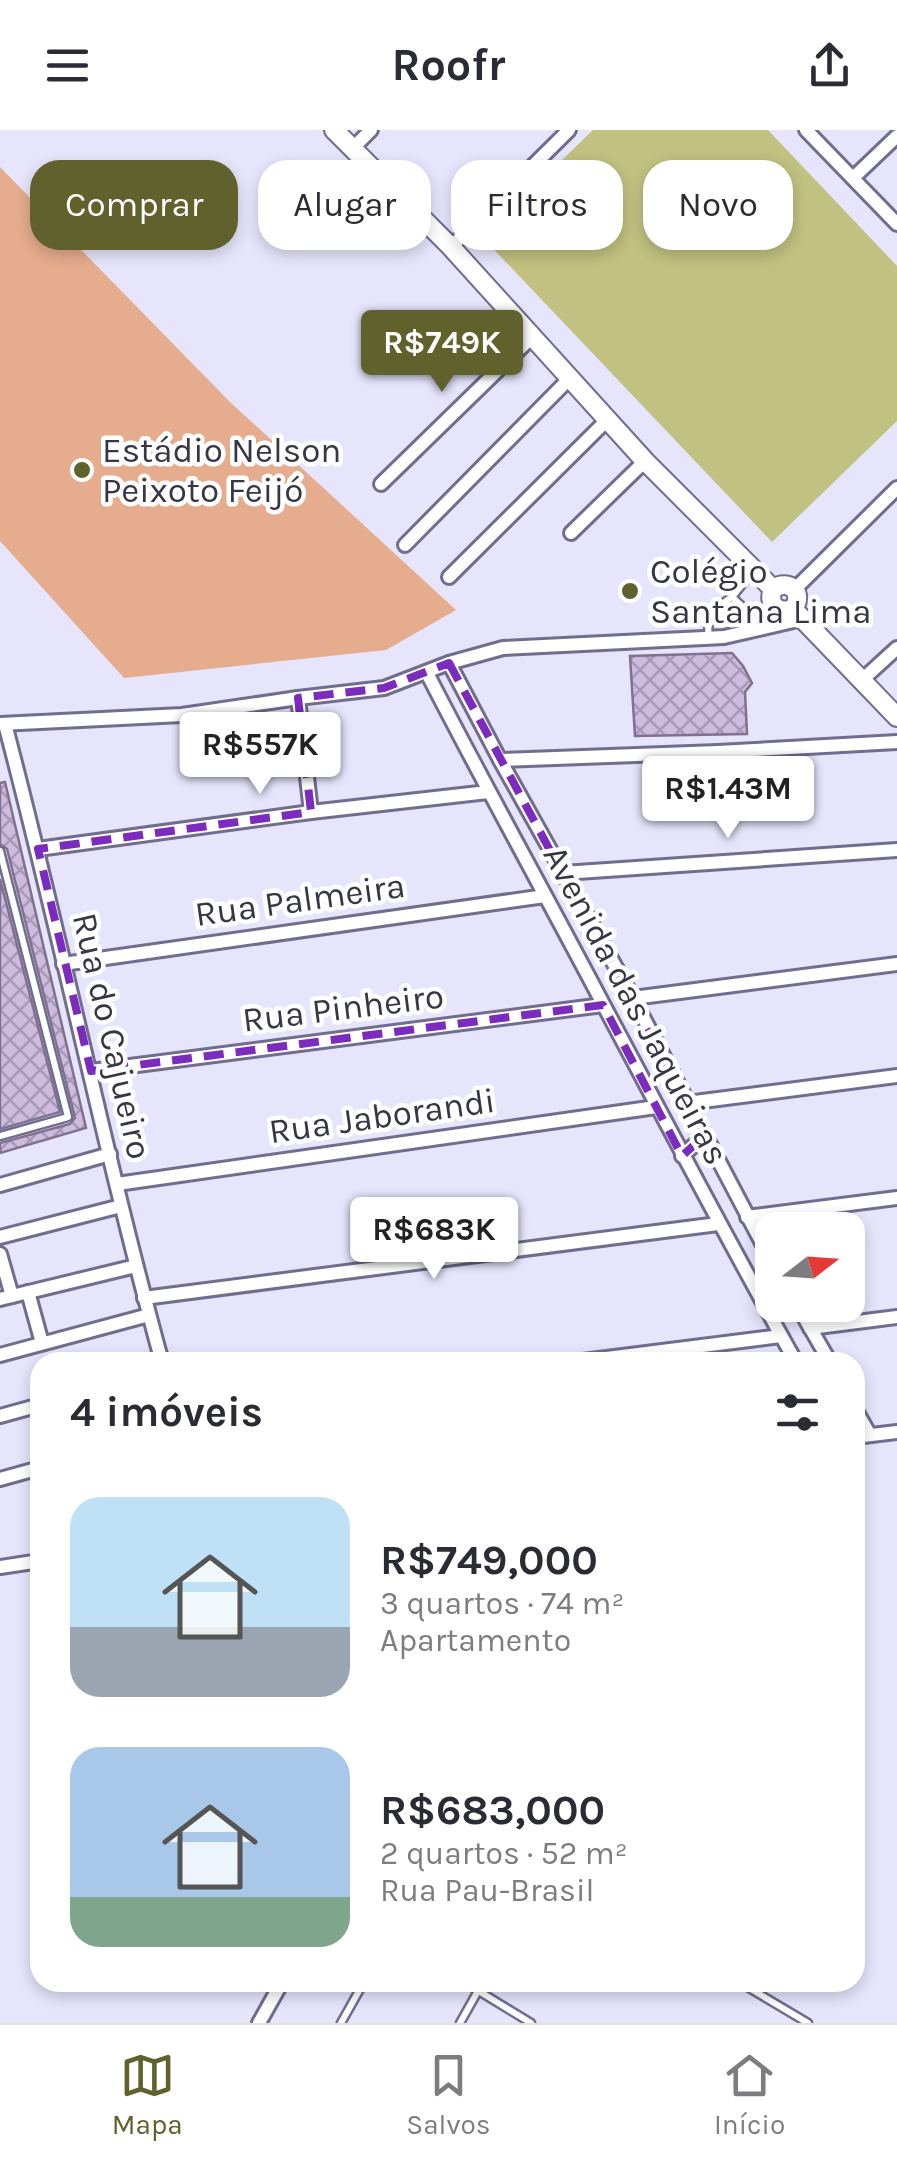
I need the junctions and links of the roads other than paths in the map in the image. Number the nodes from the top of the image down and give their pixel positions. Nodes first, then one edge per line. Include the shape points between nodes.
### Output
1 (334, 130) edge
2 (371, 130) edge
3 (569, 130) edge
4 (806, 130) edge
5 (897, 136) edge
6 (352, 149) junction
7 (539, 160) edge
8 (852, 178) junction
9 (897, 224) edge
10 (451, 248) edge
11 (453, 250) edge
12 (532, 336) junction
13 (570, 378) junction
14 (608, 420) junction
15 (645, 461) junction
16 (382, 484) dead end
17 (897, 488) edge
18 (571, 533) dead end
19 (405, 545) dead end
20 (754, 570) junction
21 (449, 577) dead end
22 (773, 588) junction
23 (795, 589) junction
24 (732, 596) junction
25 (797, 614) junction
26 (759, 630) junction
27 (708, 638) junction
28 (897, 648) edge
29 (449, 663) junction
30 (428, 673) junction
31 (862, 680) junction
32 (298, 698) junction
33 (897, 717) edge
34 (3, 724) edge
35 (897, 742) edge
36 (500, 760) junction
37 (488, 792) junction
38 (311, 812) junction
39 (38, 849) junction
40 (897, 850) edge
41 (0, 851) edge
42 (563, 873) junction
43 (545, 896) junction
44 (63, 964) junction
45 (897, 964) edge
46 (633, 998) junction
47 (603, 1005) junction
48 (91, 1071) junction
49 (897, 1076) edge
50 (687, 1103) junction
51 (656, 1107) junction
52 (0, 1136) edge
53 (704, 1136) junction
54 (110, 1154) junction
55 (682, 1156) junction
56 (117, 1184) junction
57 (0, 1185) edge
58 (897, 1198) edge
59 (121, 1206) junction
60 (747, 1216) junction
61 (718, 1224) junction
62 (755, 1231) edge
63 (0, 1237) edge
64 (0, 1254) edge
65 (136, 1266) junction
66 (28, 1292) junction
67 (6, 1298) edge
68 (144, 1298) junction
69 (149, 1315) junction
70 (897, 1316) edge
71 (807, 1322) edge
72 (810, 1328) junction
73 (781, 1336) junction
74 (42, 1343) junction
75 (159, 1352) edge
76 (654, 1352) edge
77 (790, 1352) edge
78 (824, 1352) edge
79 (0, 1355) edge
80 (30, 1408) edge
81 (0, 1416) edge
82 (897, 1432) edge
83 (865, 1436) edge
84 (30, 1471) edge
85 (0, 1480) edge
86 (30, 1563) edge
87 (0, 1566) edge
88 (276, 1992) edge
89 (358, 1992) edge
90 (478, 1992) joint
91 (756, 1992) edge
92 (259, 2023) edge
93 (341, 2023) edge
94 (460, 2023) edge
95 (530, 2023) edge
96 (808, 2023) edge

1 - 6 street
2 - 6 street
3 - 7 street
4 - 8 street
5 - 8 street
6 - 10 street
8 - 9 street
11 - 12 street
12 - 13 street
12 - 16 street
13 - 14 street
13 - 19 street
14 - 15 street
14 - 21 street
15 - 18 street
15 - 20 street
17 - 23 street
20 - 22 street
20 - 24 lane
22 - 23 street
22 - 25 street via 777,610
23 - 25 street
24 - 26 lane
24 - 27 lane via 708,614
25 - 26 street
25 - 31 street
26 - 27 street
27 - 29 street via 503,648
28 - 31 street
29 - 30 street
29 - 36 street, Avenida das Jaqueiras
30 - 32 street via 384,688
30 - 37 street, Avenida das Jaqueiras
31 - 33 street
32 - 34 street via 182,714
32 - 38 street
34 - 39 street, Rua do Cajueiro
35 - 36 street
36 - 42 street, Avenida das Jaqueiras
37 - 38 street
37 - 43 street, Avenida das Jaqueiras
38 - 39 street
39 - 44 street, Rua do Cajueiro
40 - 42 street
41 - 52 lane via 68,1117
42 - 46 street, Avenida das Jaqueiras
43 - 44 street, Rua Palmeira
43 - 47 street, Avenida das Jaqueiras
44 - 48 street, Rua do Cajueiro
45 - 46 street
46 - 50 street, Avenida das Jaqueiras
47 - 48 street, Rua Pinheiro
47 - 51 street, Avenida das Jaqueiras
48 - 54 street, Rua do Cajueiro
49 - 50 street
50 - 53 street, Avenida das Jaqueiras
51 - 55 street, Avenida das Jaqueiras
51 - 56 street, Rua Jaborandi
53 - 55 street
53 - 60 street, Avenida das Jaqueiras
54 - 56 street, Rua do Cajueiro
54 - 57 street
55 - 61 street, Avenida das Jaqueiras
56 - 59 street, Rua do Cajueiro
58 - 60 street
59 - 63 street
59 - 65 street, Rua do Cajueiro
60 - 62 street, Avenida das Jaqueiras
61 - 68 street
61 - 73 street, Avenida das Jaqueiras
64 - 67 street
65 - 66 street
65 - 68 street, Rua do Cajueiro
66 - 67 street
66 - 74 street
68 - 69 street, Rua do Cajueiro
69 - 74 street
69 - 75 street, Rua do Cajueiro
70 - 72 street
71 - 72 street
72 - 78 street
73 - 76 street
73 - 77 street, Avenida das Jaqueiras
74 - 79 street
80 - 81 street
82 - 83 street
84 - 85 street
86 - 87 street
88 - 92 street
89 - 93 lane
90 - 94 lane
90 - 95 lane
91 - 96 lane

